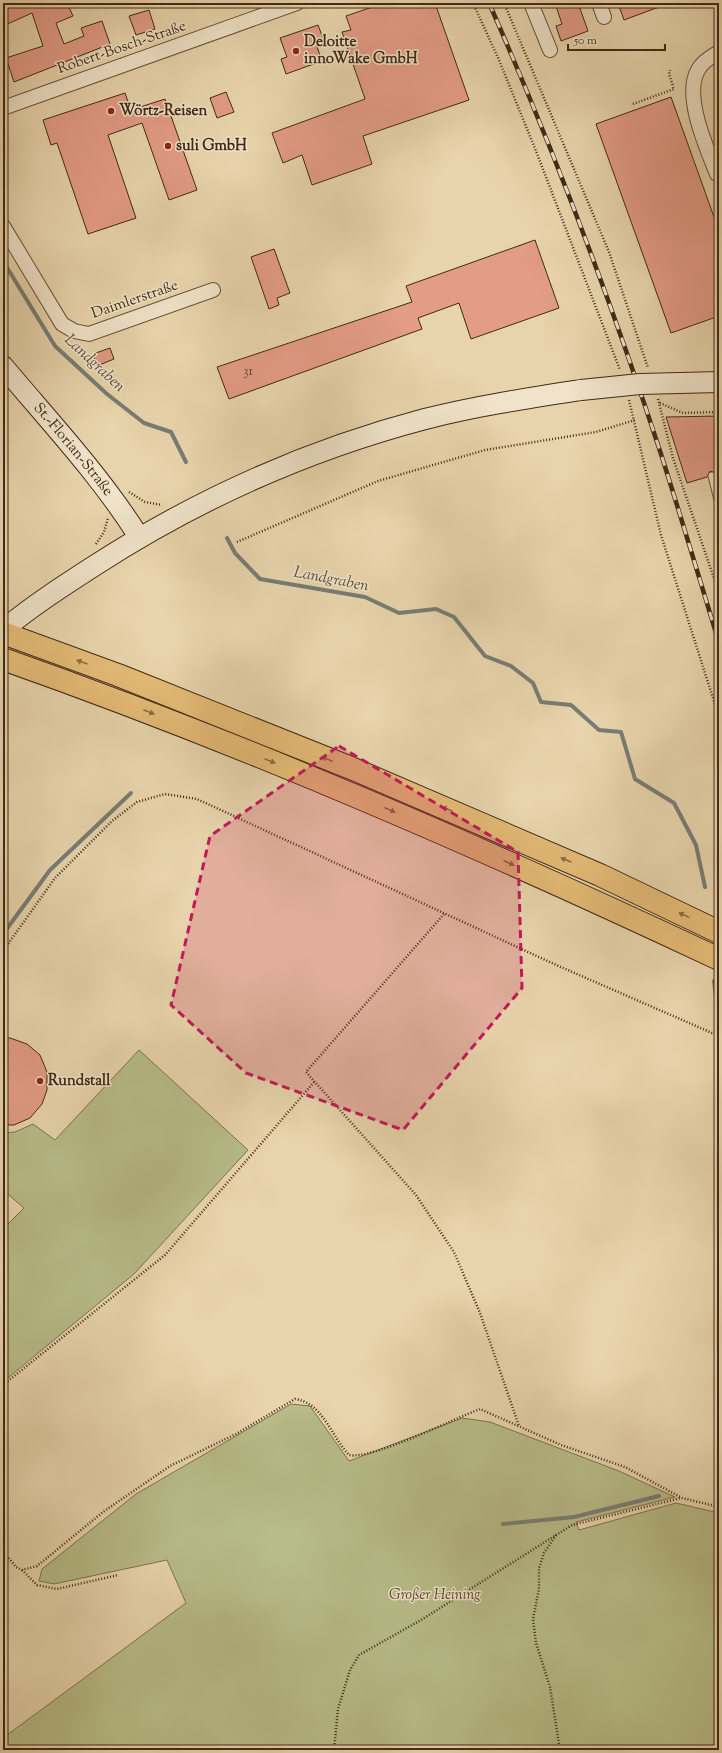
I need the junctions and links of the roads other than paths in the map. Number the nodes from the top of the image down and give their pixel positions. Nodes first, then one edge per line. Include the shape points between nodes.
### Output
1 (298, 3) edge
2 (531, 3) edge
3 (599, 3) edge
4 (604, 17) dead end
5 (550, 50) dead end
6 (719, 52) edge
7 (3, 108) edge
8 (717, 174) dead end
9 (3, 226) edge
10 (213, 290) dead end
11 (3, 366) edge
12 (719, 382) edge
13 (712, 476) dead end
14 (719, 504) edge
15 (139, 537) junction
16 (3, 631) edge
17 (3, 659) edge
18 (719, 932) edge
19 (719, 959) edge

1 - 7 street, Robert-Bosch-Straße
2 - 5 street
3 - 4 street
6 - 8 street via 698,69 693,88 703,138
9 - 10 street, Daimlerstraße via 62,324 74,331 89,334
11 - 15 main road, St.-Florian-Straße via 94,472
12 - 15 main road, bridge via 640,384 581,390 482,406 425,419 368,435 277,468 188,509
13 - 14 lane
15 - 16 main road via 30,608
18 -> 16 highway via 600,875 351,768
17 -> 19 highway via 113,698 335,786 592,899

